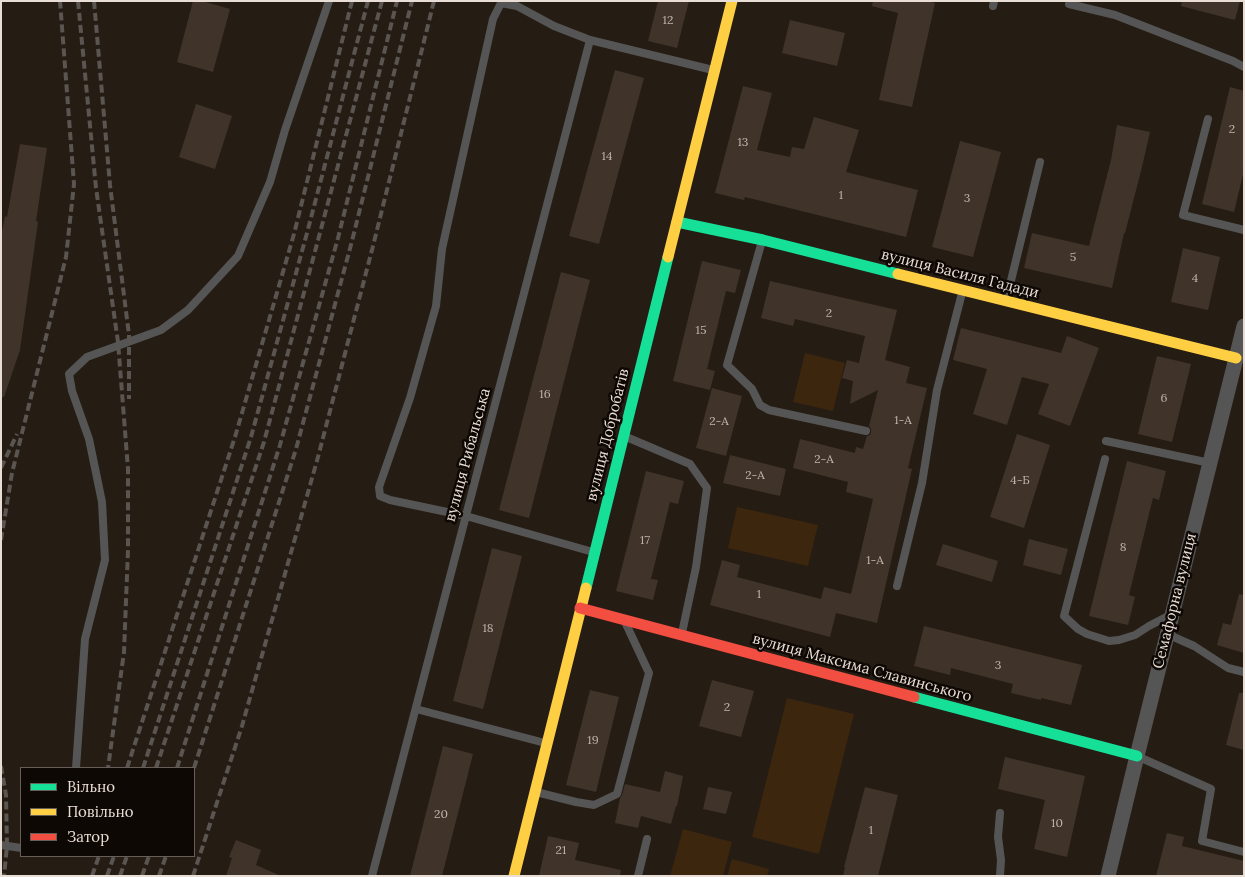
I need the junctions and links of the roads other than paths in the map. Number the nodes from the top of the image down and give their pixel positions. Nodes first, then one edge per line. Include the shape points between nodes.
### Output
1 (329, 1) edge
2 (732, 1) edge
3 (1070, 1) edge
4 (590, 40) junction
5 (1244, 67) edge
6 (715, 70) junction
7 (1208, 119) dead end
8 (1040, 162) dead end
9 (677, 222) junction
10 (1244, 230) edge
11 (763, 240) junction
12 (963, 291) junction
13 (1006, 301) junction
14 (1244, 326) edge
15 (1238, 365) edge
16 (866, 431) dead end
17 (623, 435) junction
18 (1106, 441) dead end
19 (1105, 459) dead end
20 (1210, 463) junction
21 (466, 516) junction
22 (594, 552) junction
23 (897, 586) dead end
24 (580, 608) junction
25 (1172, 614) junction
26 (624, 620) junction
27 (1167, 634) junction
28 (681, 635) junction
29 (1244, 672) edge
30 (416, 709) junction
31 (546, 744) junction
32 (1137, 756) junction
33 (76, 767) edge
34 (535, 791) junction
35 (1000, 813) dead end
36 (647, 839) dead end
37 (1, 845) edge
38 (20, 848) edge
39 (1244, 852) edge
40 (372, 876) edge
41 (514, 876) edge
42 (638, 876) edge
43 (1000, 876) edge
44 (1108, 876) edge

1 - 33 lane via 270,182 238,256 188,310 160,330 87,357 69,374 89,439 102,502 105,560 86,639
2 - 6 street, вулиця Добробатів
3 - 5 lane via 1069,4 1115,15
4 - 6 lane
4 - 21 lane, вулиця Рибальська
4 - 21 lane via 554,26 517,6 502,3 493,19 442,249 436,306 410,398 379,487 380,496 390,500
6 - 9 street, вулиця Добробатів
7 - 10 lane via 1183,214
8 - 13 lane
9 - 11 street, вулиця Василя Гадади
9 - 17 street, вулиця Добробатів
11 - 12 street, вулиця Василя Гадади
11 - 16 lane via 727,365 752,388 760,405 769,410
12 - 13 street, вулиця Василя Гадади
12 - 23 lane via 937,390 922,483
13 - 15 street, вулиця Василя Гадади
14 - 15 street, Семафорна вулиця
15 - 20 street, Семафорна вулиця
17 - 22 street, вулиця Добробатів
17 - 28 lane via 690,464 707,488 696,567
18 - 20 lane
19 - 25 lane via 1064,616 1087,634 1119,640 1135,635
20 - 25 street, Семафорна вулиця
21 - 22 lane
21 - 30 lane, вулиця Рибальська
22 - 24 street, вулиця Добробатів
24 - 26 street, вулиця Максима Славинського
24 - 31 street, вулиця Добробатів
25 - 27 street, Семафорна вулиця
26 - 28 street, вулиця Максима Славинського
26 - 34 lane via 649,673 617,794 594,805
27 - 29 lane via 1194,646 1228,668
27 - 32 street, Семафорна вулиця
28 - 32 street, вулиця Максима Славинського
30 - 31 lane
30 - 40 lane, вулиця Рибальська
31 - 34 street, вулиця Добробатів
32 - 39 lane via 1211,789 1202,841
32 - 44 street, Семафорна вулиця
34 - 41 street, вулиця Добробатів
35 - 43 lane
36 - 42 lane
37 - 38 lane

